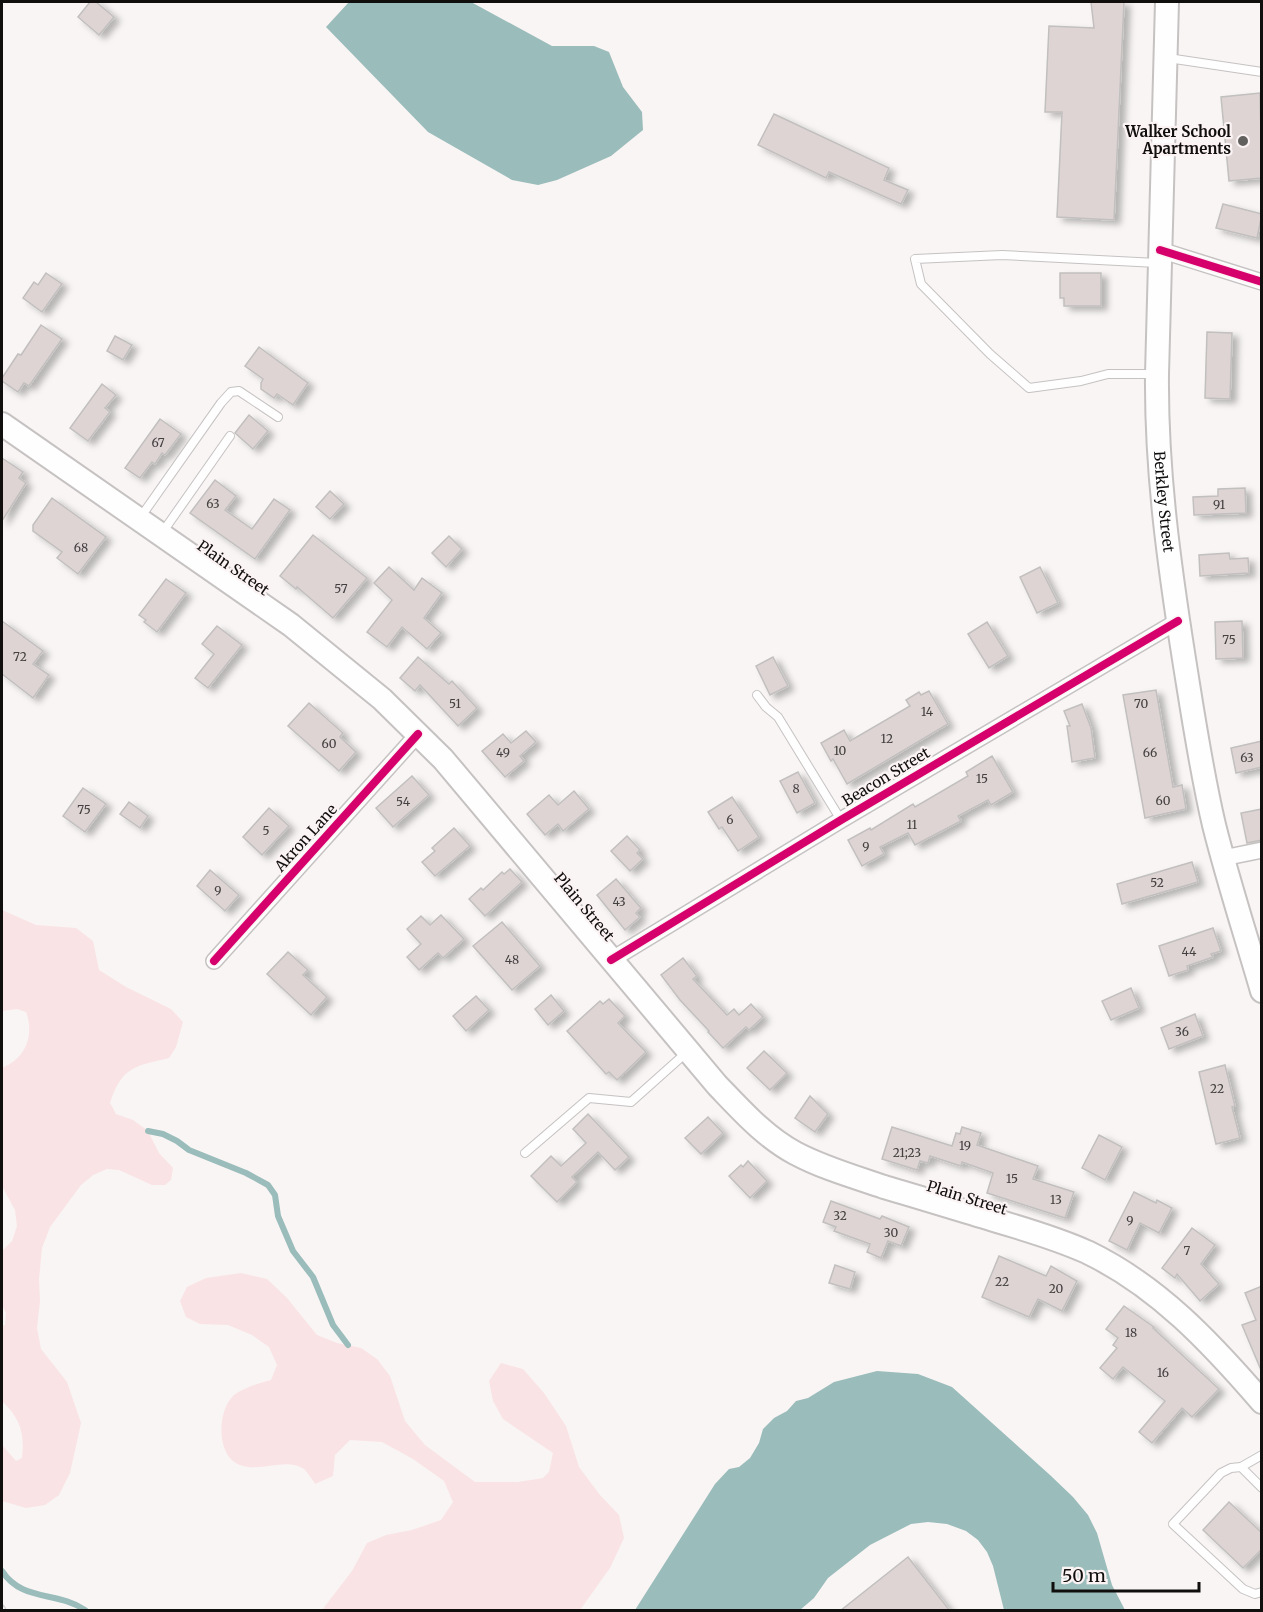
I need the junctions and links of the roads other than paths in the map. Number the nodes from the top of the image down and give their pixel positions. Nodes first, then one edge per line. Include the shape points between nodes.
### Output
1 (1167, 2) edge
2 (1165, 57) junction
3 (1262, 72) edge
4 (1160, 256) junction
5 (1262, 282) edge
6 (1157, 374) junction
7 (278, 417) dead end
8 (2, 424) edge
9 (230, 436) dead end
10 (140, 520) junction
11 (161, 535) junction
12 (1178, 621) junction
13 (757, 695) dead end
14 (418, 734) junction
15 (841, 820) junction
16 (1262, 850) edge
17 (1223, 858) junction
18 (611, 960) junction
19 (214, 961) dead end
20 (1262, 992) edge
21 (688, 1051) junction
22 (525, 1153) dead end
23 (1262, 1402) edge
24 (1262, 1455) edge
25 (1241, 1467) junction
26 (1262, 1488) edge
27 (1262, 1592) edge

1 - 2 main road, Berkley Street
2 - 3 lane
2 - 4 main road, Berkley Street
4 - 5 street
4 - 6 main road, Berkley Street
4 - 6 lane via 915,259 921,284 1029,388 1108,374
6 - 12 main road, Berkley Street via 1159,473
7 - 10 lane via 239,391 228,394
8 - 10 main road, Plain Street
9 - 11 lane
10 - 11 main road, Plain Street
11 - 14 main road, Plain Street via 291,625 382,699
12 - 15 street, Beacon Street
12 - 17 main road, Berkley Street via 1200,758
13 - 15 lane via 778,717
14 - 18 main road, Plain Street
14 - 19 street, Akron Lane
15 - 18 street, Beacon Street
16 - 17 street
17 - 20 main road, Berkley Street
18 - 21 main road, Plain Street
21 - 22 lane via 631,1102 589,1098
21 - 23 main road, Plain Street via 743,1112 794,1153 865,1180 1044,1236 1085,1251 1122,1271 1181,1316
24 - 25 lane
25 - 26 lane
25 - 27 lane via 1221,1473 1173,1524 1243,1589 1255,1594

